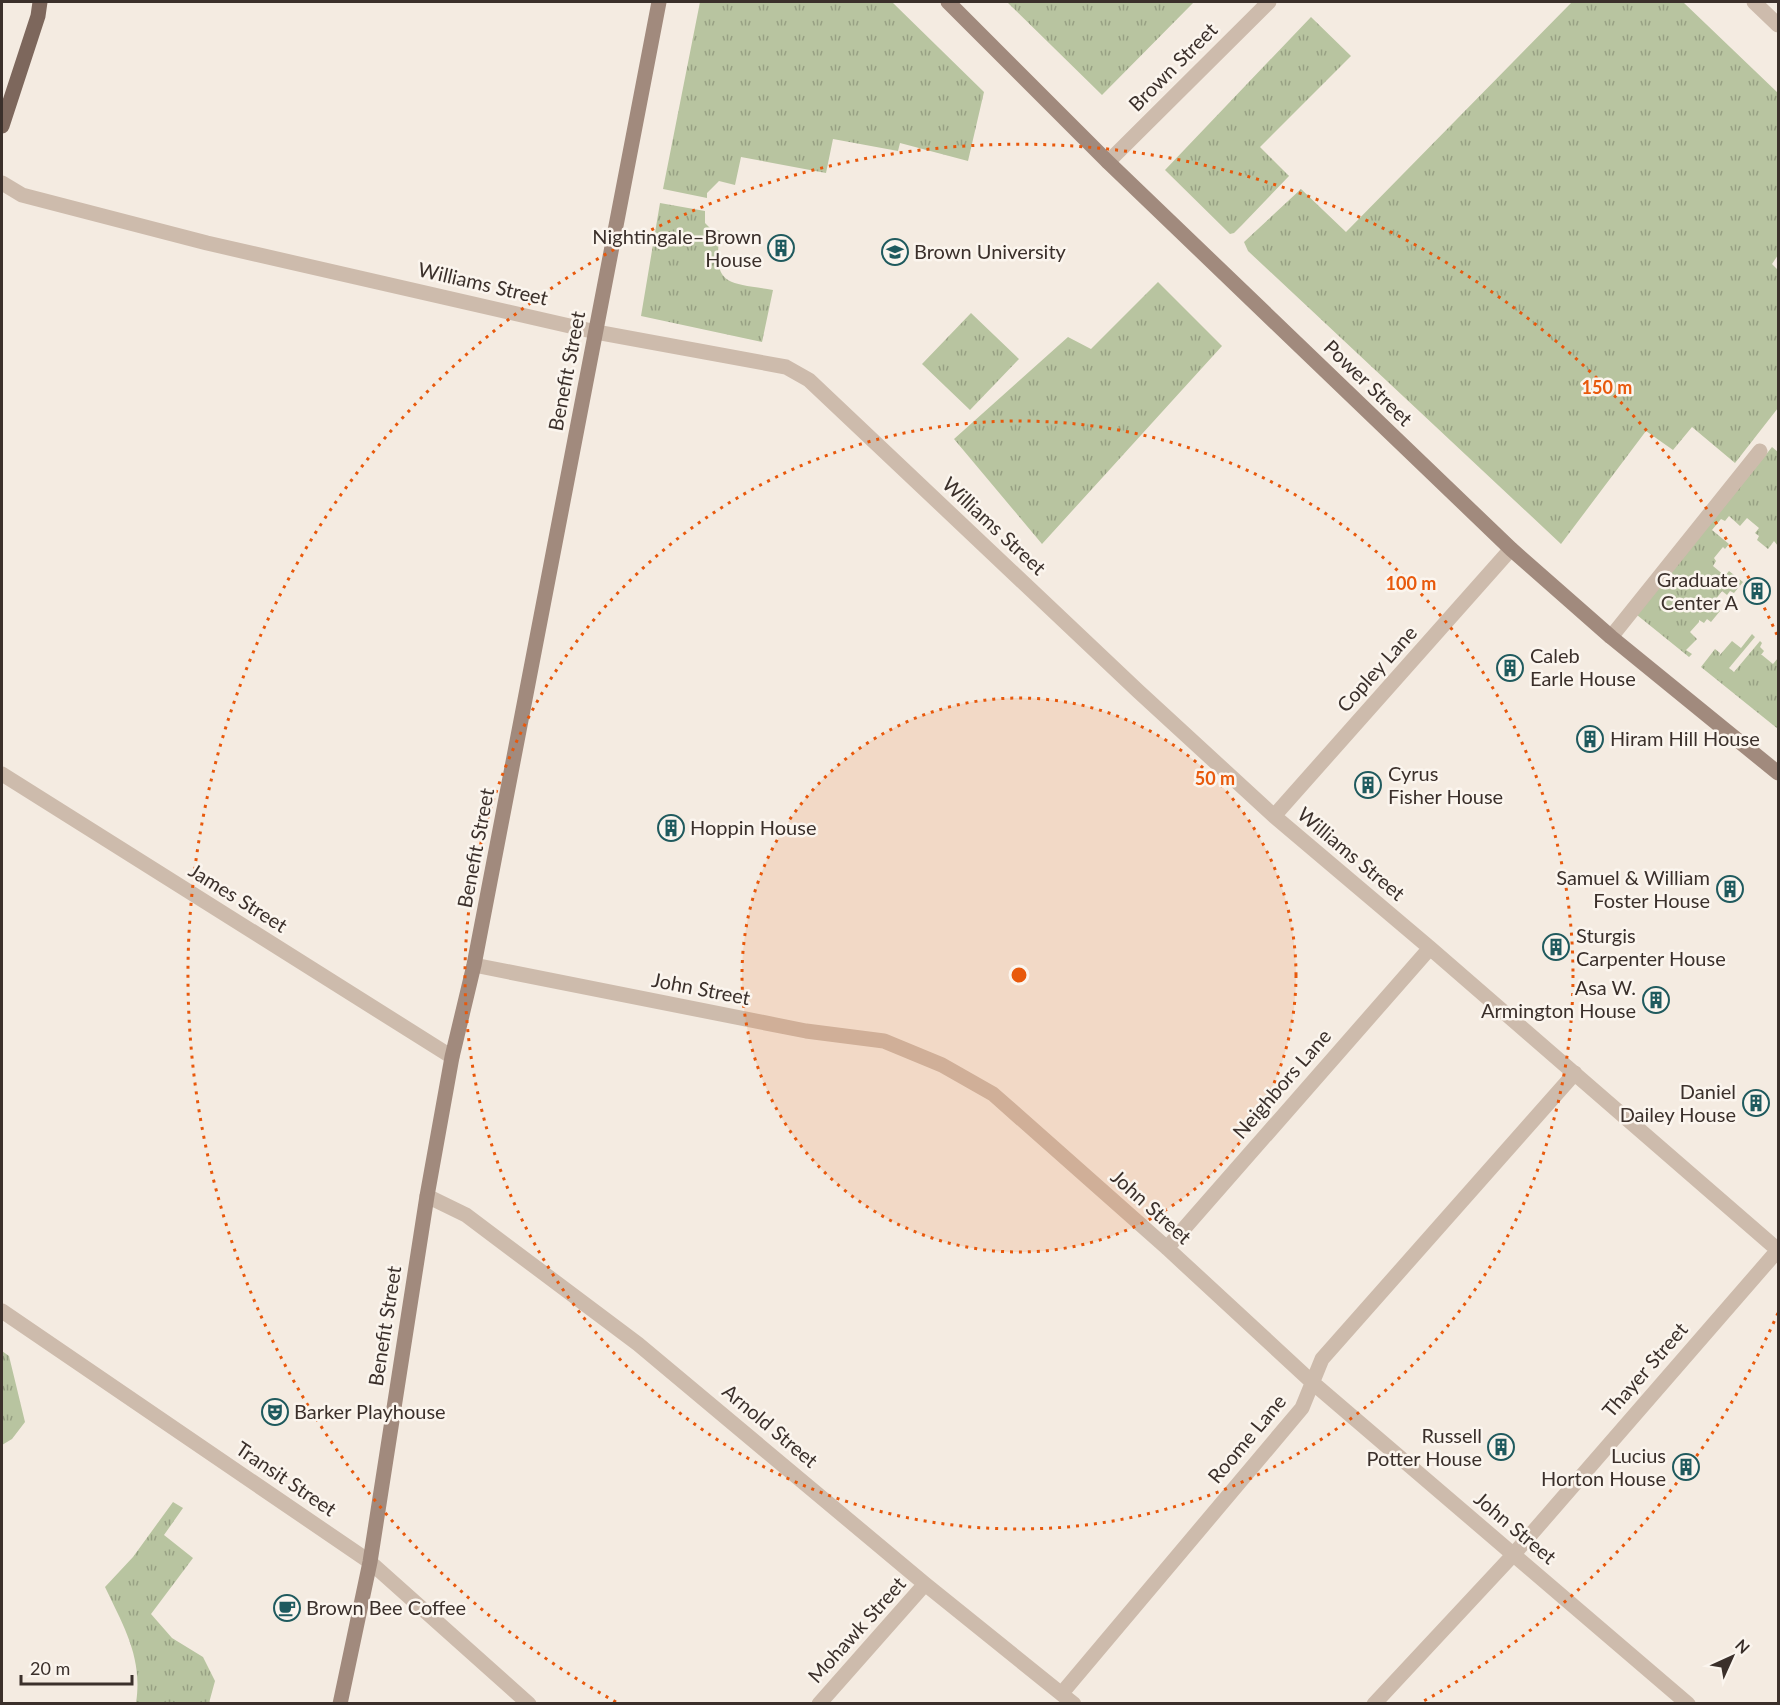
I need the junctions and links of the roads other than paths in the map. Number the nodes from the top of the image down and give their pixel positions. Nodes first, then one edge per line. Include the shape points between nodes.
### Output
1 (40, 2) edge
2 (659, 2) edge
3 (948, 2) edge
4 (1269, 2) edge
5 (1754, 2) edge
6 (1779, 25) edge
7 (2, 126) edge
8 (1108, 162) junction
9 (2, 183) edge
10 (596, 332) junction
11 (1760, 451) dead end
12 (1511, 549) junction
13 (1611, 637) junction
14 (1779, 773) edge
15 (2, 774) edge
16 (1274, 816) junction
17 (1430, 948) junction
18 (474, 965) junction
19 (452, 1057) junction
20 (1575, 1073) junction
21 (427, 1196) junction
22 (1167, 1248) junction
23 (1778, 1250) edge
24 (2, 1311) edge
25 (1313, 1383) junction
26 (1513, 1555) junction
27 (370, 1562) junction
28 (926, 1584) junction
29 (1062, 1693) junction
30 (340, 1704) edge
31 (529, 1704) edge
32 (819, 1704) edge
33 (1074, 1704) edge
34 (1374, 1704) edge
35 (1688, 1704) edge

1 - 7 main road
2 - 10 street, Benefit Street
3 - 8 street, Power Street
4 - 8 street, Brown Street
5 - 6 street
8 - 12 street, Power Street
9 - 10 street, Williams Street via 22,195 207,243
10 - 16 street, Williams Street via 786,367 809,380
10 - 18 street, Benefit Street
11 - 13 street
12 - 13 street, Power Street
12 - 16 street, Copley Lane
13 - 14 street, Power Street
15 - 19 street, James Street
16 - 17 street, Williams Street
17 - 20 street, Williams Street
17 - 22 street, Neighbors Lane
18 - 19 street, Benefit Street
18 - 22 street, John Street via 806,1031 884,1041 942,1065 993,1094
19 - 21 street, Benefit Street
20 - 23 street, Williams Street
20 - 25 street, Roome Lane via 1322,1359
21 - 27 street, Benefit Street
21 - 28 street, Arnold Street via 466,1215 623,1332
22 - 25 street, John Street
23 - 26 street, Thayer Street
24 - 27 street, Transit Street
25 - 26 street, John Street
25 - 29 street, Roome Lane via 1302,1408
26 - 34 street, Thayer Street
26 - 35 street, John Street
27 - 30 street, Benefit Street
27 - 31 street, Transit Street
28 - 29 street, Arnold Street
28 - 32 street, Mohawk Street
29 - 33 street, Arnold Street

